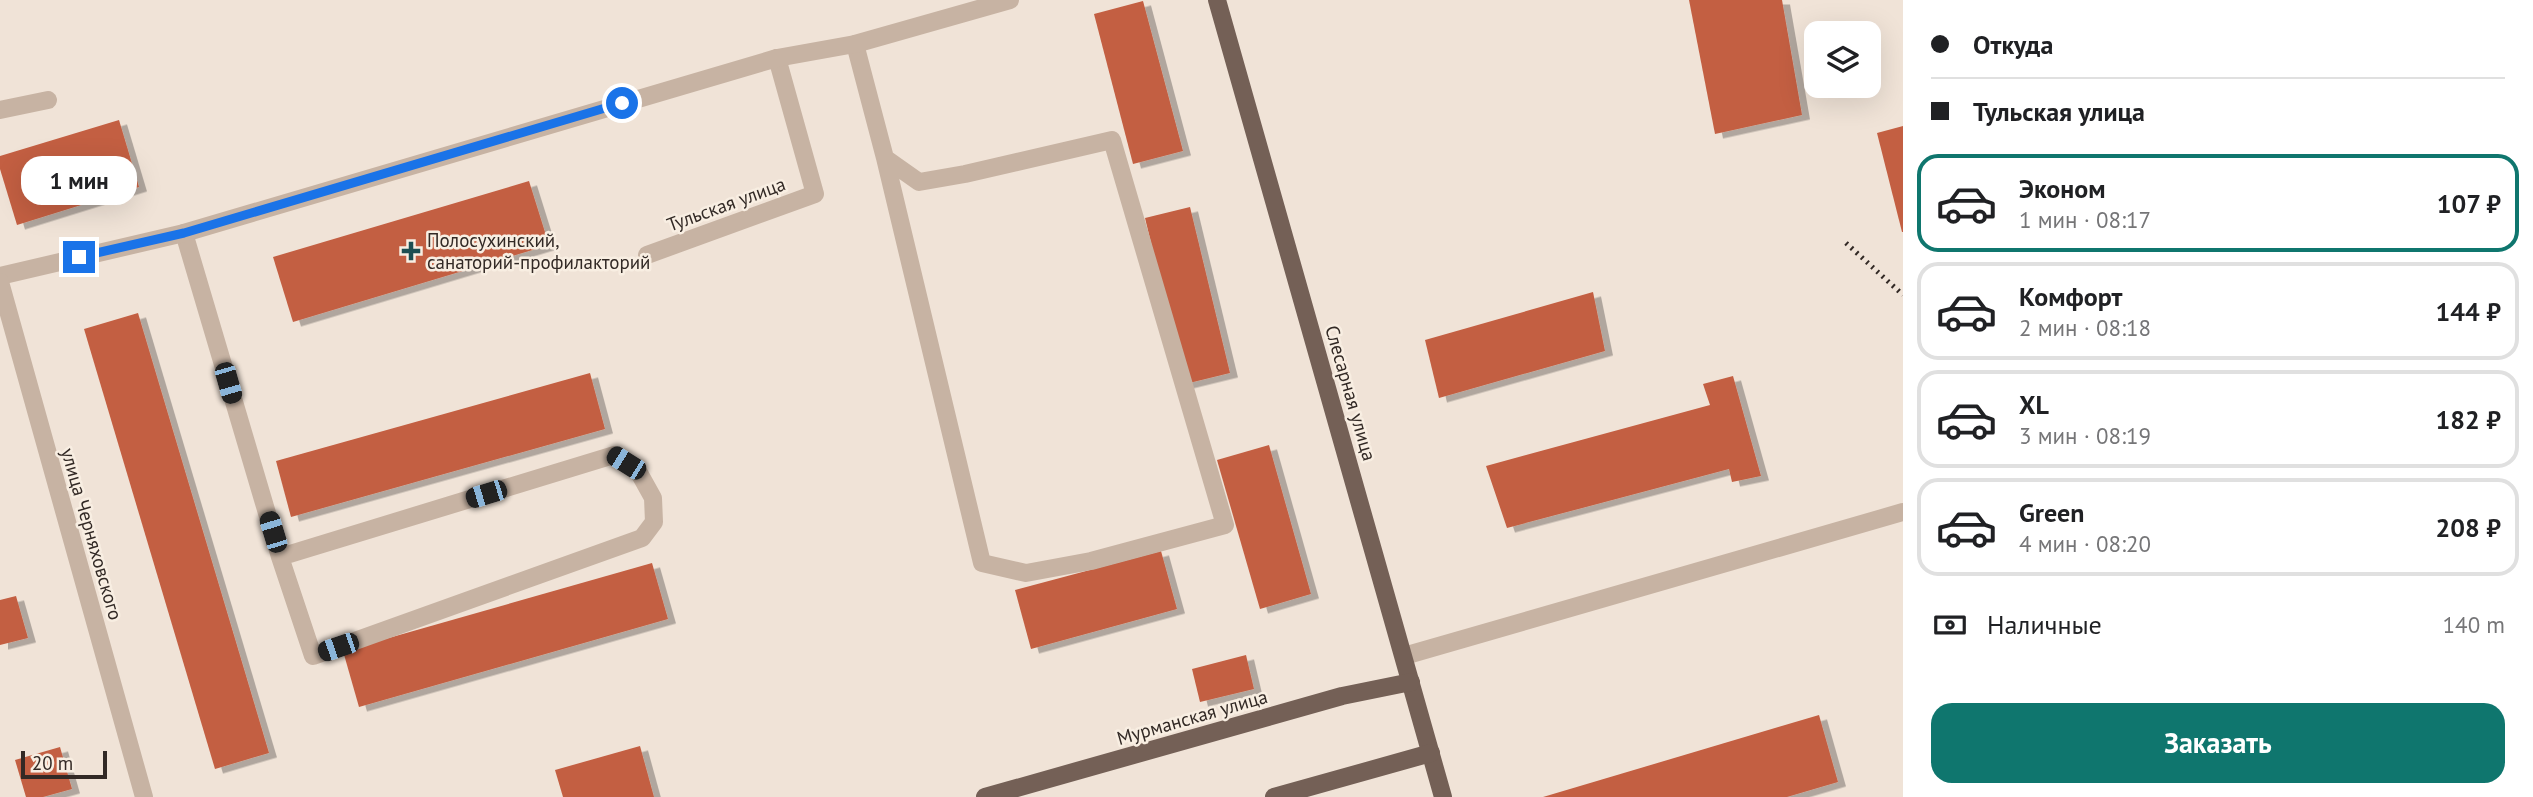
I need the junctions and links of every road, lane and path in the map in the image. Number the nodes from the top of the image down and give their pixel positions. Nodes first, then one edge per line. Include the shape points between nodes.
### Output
1 (1010, 0) edge
2 (1217, 0) edge
3 (855, 44) junction
4 (777, 58) junction
5 (48, 100) dead end
6 (0, 110) edge
7 (885, 158) junction
8 (184, 233) junction
9 (647, 255) dead end
10 (0, 276) edge
11 (0, 282) edge
12 (1903, 512) edge
13 (280, 557) junction
14 (1404, 656) junction
15 (1411, 682) junction
16 (1431, 753) junction
17 (144, 797) edge
18 (985, 797) edge
19 (1274, 797) edge
20 (1443, 797) edge

1 - 3 street
2 - 14 main road, Слесарная улица
3 - 4 street
3 - 7 street
4 - 8 street
4 - 9 street, Тульская улица via 815,194
5 - 6 street
7 - 7 street via 919,182 1112,141 1225,526 1026,573 982,563
8 - 10 street
8 - 13 street
11 - 17 street, улица Черняховского
12 - 14 street
13 - 13 street via 313,656 642,538 654,522 653,498 638,471 614,455
14 - 15 main road, Слесарная улица
15 - 16 main road, Слесарная улица
15 - 18 main road, Мурманская улица via 1342,696
16 - 19 main road
16 - 20 main road, Слесарная улица

